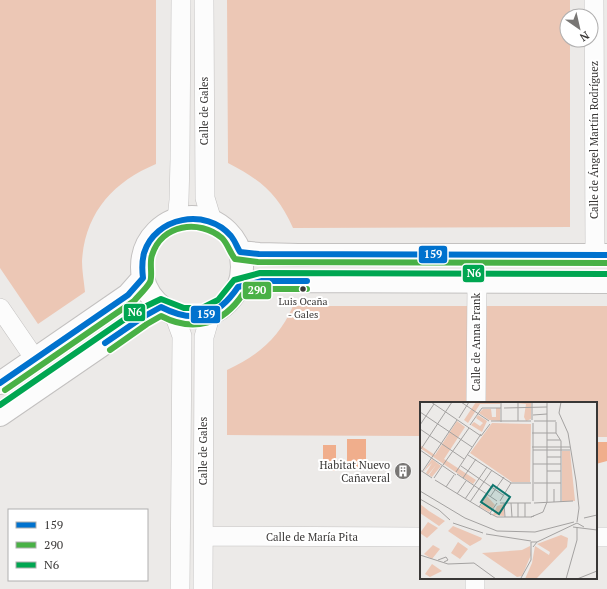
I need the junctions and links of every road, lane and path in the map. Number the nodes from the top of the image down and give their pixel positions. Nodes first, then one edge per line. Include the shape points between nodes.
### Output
1 (181, 0) edge
2 (204, 0) edge
3 (594, 0) edge
4 (178, 220) junction
5 (212, 222) junction
6 (240, 252) junction
7 (601, 255) edge
8 (143, 278) junction
9 (476, 282) junction
10 (607, 282) edge
11 (238, 287) junction
12 (0, 308) edge
13 (168, 310) junction
14 (211, 314) junction
15 (34, 359) junction
16 (0, 382) edge
17 (476, 402) edge
18 (0, 415) edge
19 (204, 536) junction
20 (420, 537) edge
21 (476, 579) edge
22 (180, 589) edge
23 (203, 589) edge
24 (475, 589) edge

1 - 4 street
2 - 5 street, Calle de Gales via 205,198
3 - 7 street, Calle de Ángel Martín Rodríguez
4 - 5 main road via 189,217
4 - 8 main road via 166,224 149,242 144,254
5 - 6 main road via 229,234
6 - 7 main road via 290,255
6 - 11 main road via 242,264
8 - 13 main road via 153,299
8 - 15 main road via 128,295
9 - 10 main road
9 - 11 main road via 262,281
9 - 17 street, Calle de Anna Frank
11 - 14 main road via 227,303
12 - 15 street
13 - 14 main road via 186,317
13 - 18 main road via 132,324
13 - 22 street, Calle de Gales via 182,336
14 - 19 street, Calle de Gales via 204,337
15 - 16 main road
19 - 20 street, Calle de María Pita
19 - 23 street, Calle de Gales
21 - 24 street

